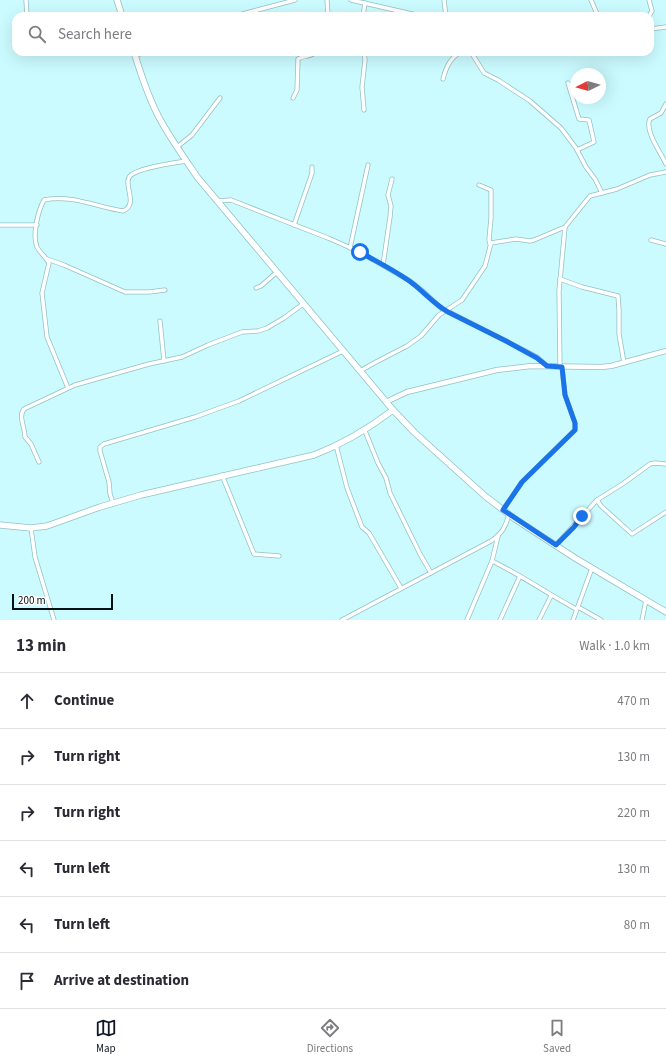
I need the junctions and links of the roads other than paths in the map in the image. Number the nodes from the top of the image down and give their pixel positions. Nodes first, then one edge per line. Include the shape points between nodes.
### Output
1 (26, 0) edge
2 (117, 0) edge
3 (295, 0) edge
4 (327, 0) edge
5 (352, 0) edge
6 (444, 0) edge
7 (592, 0) edge
8 (648, 0) edge
9 (288, 1) edge
10 (365, 3) junction
11 (27, 12) edge
12 (121, 12) edge
13 (249, 12) edge
14 (328, 12) edge
15 (364, 12) edge
16 (404, 12) edge
17 (446, 12) edge
18 (596, 12) edge
19 (651, 12) edge
20 (666, 27) edge
21 (654, 28) edge
22 (136, 56) edge
23 (309, 56) edge
24 (364, 56) edge
25 (456, 56) edge
26 (473, 56) edge
27 (443, 79) dead end
28 (568, 84) dead end
29 (220, 98) dead end
30 (293, 98) dead end
31 (666, 104) edge
32 (364, 110) dead end
33 (177, 147) junction
34 (577, 150) junction
35 (186, 161) junction
36 (666, 164) edge
37 (368, 165) dead end
38 (312, 167) dead end
39 (666, 172) edge
40 (392, 179) dead end
41 (479, 184) dead end
42 (602, 193) junction
43 (217, 201) junction
44 (37, 224) junction
45 (0, 225) edge
46 (294, 225) junction
47 (565, 227) junction
48 (651, 240) dead end
49 (490, 244) junction
50 (666, 244) edge
51 (350, 248) junction
52 (46, 259) junction
53 (383, 265) junction
54 (277, 272) junction
55 (560, 279) junction
56 (256, 288) dead end
57 (165, 290) dead end
58 (303, 304) junction
59 (445, 311) junction
60 (160, 320) dead end
61 (343, 351) junction
62 (666, 351) edge
63 (164, 360) junction
64 (624, 363) junction
65 (547, 366) junction
66 (561, 367) junction
67 (360, 372) junction
68 (68, 388) junction
69 (386, 402) junction
70 (393, 410) junction
71 (365, 431) junction
72 (336, 446) junction
73 (39, 462) dead end
74 (666, 464) edge
75 (222, 475) junction
76 (597, 500) junction
77 (113, 503) junction
78 (503, 510) junction
79 (666, 512) edge
80 (509, 514) junction
81 (0, 525) edge
82 (31, 528) junction
83 (498, 536) junction
84 (556, 545) junction
85 (279, 556) dead end
86 (492, 561) junction
87 (592, 568) junction
88 (431, 573) junction
89 (520, 576) junction
90 (401, 588) junction
91 (551, 596) junction
92 (646, 600) junction
93 (577, 608) junction
94 (666, 612) edge
95 (54, 620) edge
96 (342, 620) edge
97 (467, 620) edge
98 (500, 620) edge
99 (539, 620) edge
100 (573, 620) edge
101 (601, 620) edge
102 (642, 620) edge

1 - 11 street
2 - 12 main road
3 - 9 street
4 - 14 street
5 - 10 street
6 - 17 street
7 - 18 street
8 - 19 street
9 - 13 street
10 - 15 street
10 - 16 street
20 - 21 street
22 - 33 main road via 160,120
23 - 30 street via 298,59 297,90
24 - 32 street via 362,88
25 - 27 street via 446,67
26 - 34 street via 484,73 530,101 562,128
28 - 34 street via 579,119 589,120 594,142
29 - 33 street via 192,135
31 - 36 street via 662,113 650,119 648,125
33 - 35 main road
34 - 42 street
35 - 43 main road
35 - 44 street via 145,169 130,175 130,204 123,211 67,198 51,198 44,200 40,206
37 - 51 street
38 - 46 street
39 - 42 street via 640,178
40 - 53 street via 388,195 391,206
41 - 49 street via 491,190
42 - 47 street via 588,198
43 - 46 street via 231,200
43 - 54 main road
44 - 45 street
44 - 52 street via 36,242
46 - 51 street
47 - 49 street via 534,240 510,239
47 - 55 street
48 - 50 street
49 - 59 street via 485,266 466,295
51 - 53 street
52 - 57 street via 125,292
52 - 68 street via 49,267 42,293 47,336
53 - 59 street via 410,281
54 - 56 street via 262,286
54 - 58 main road
55 - 64 street via 618,296 619,334
55 - 66 street via 558,305
58 - 61 main road
58 - 63 street via 266,328 242,332 182,357
59 - 65 street via 506,341
59 - 67 street via 421,336
60 - 63 street
61 - 67 main road
61 - 77 street via 239,402 104,444 100,451
62 - 64 street
63 - 68 street
64 - 66 street via 590,368
65 - 66 street
65 - 69 street via 497,370 407,392
66 - 78 street via 565,395 575,430 522,482
67 - 69 main road
68 - 73 street via 22,412 25,437
69 - 70 main road
70 - 71 main road
70 - 78 main road via 415,433
71 - 72 main road
71 - 88 street via 390,493
72 - 75 main road via 314,455
72 - 90 street via 347,488 362,527 369,533
74 - 76 street via 650,464
75 - 77 main road
75 - 85 street via 254,554
76 - 79 street via 632,534
76 - 84 street
77 - 82 main road via 47,526
78 - 80 main road
80 - 83 street via 504,530
80 - 84 main road
81 - 82 main road
82 - 95 street via 35,557
83 - 86 street
83 - 88 street
84 - 87 main road
86 - 89 street
86 - 97 street
87 - 92 main road
87 - 93 street
88 - 90 street
89 - 91 street
89 - 98 street
90 - 96 street
91 - 93 street
91 - 99 street
92 - 94 main road
92 - 102 street
93 - 100 street
93 - 101 street

